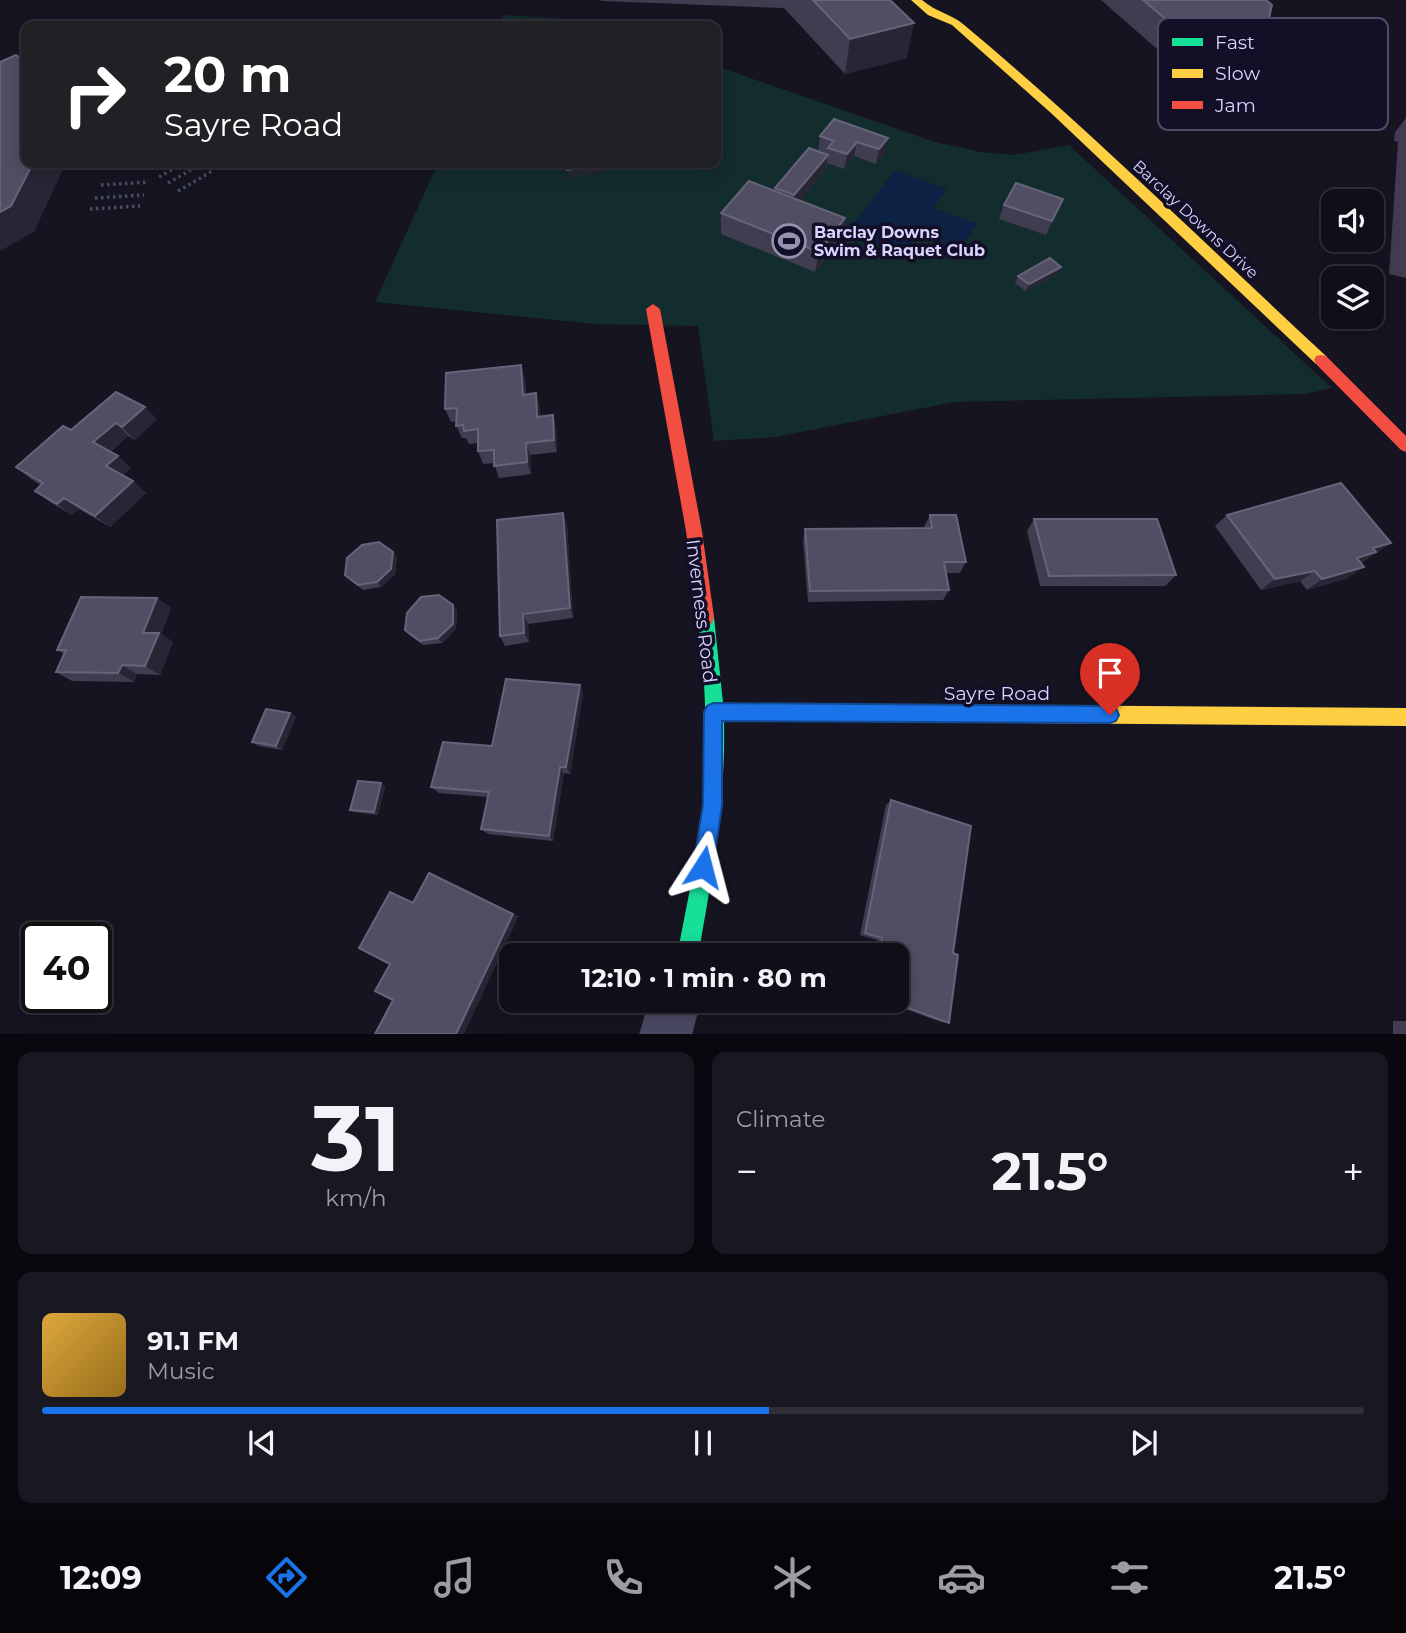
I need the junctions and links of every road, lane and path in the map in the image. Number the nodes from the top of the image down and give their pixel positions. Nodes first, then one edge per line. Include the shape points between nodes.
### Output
1 (916, 0) edge
2 (940, 0) edge
3 (956, 23) junction
4 (174, 168) edge
5 (195, 168) edge
6 (214, 170) dead end
7 (159, 177) dead end
8 (149, 182) dead end
9 (168, 183) dead end
10 (101, 185) dead end
11 (178, 191) dead end
12 (144, 195) dead end
13 (95, 198) dead end
14 (140, 206) dead end
15 (90, 209) dead end
16 (653, 309) dead end
17 (1406, 446) edge
18 (713, 712) junction
19 (1406, 717) edge
20 (689, 943) edge
21 (671, 1013) edge
22 (665, 1034) edge

1 - 3 street, Barclay Downs Drive via 931,13
2 - 3 street, Barclay Downs Drive
3 - 17 street, Barclay Downs Drive via 1300,340
4 - 7 path
5 - 9 path
6 - 11 path
8 - 10 path
12 - 13 path
14 - 15 path
16 - 18 street, Inverness Road via 706,610
18 - 19 street, Sayre Road
18 - 20 street, Inverness Road via 712,805
21 - 22 street

